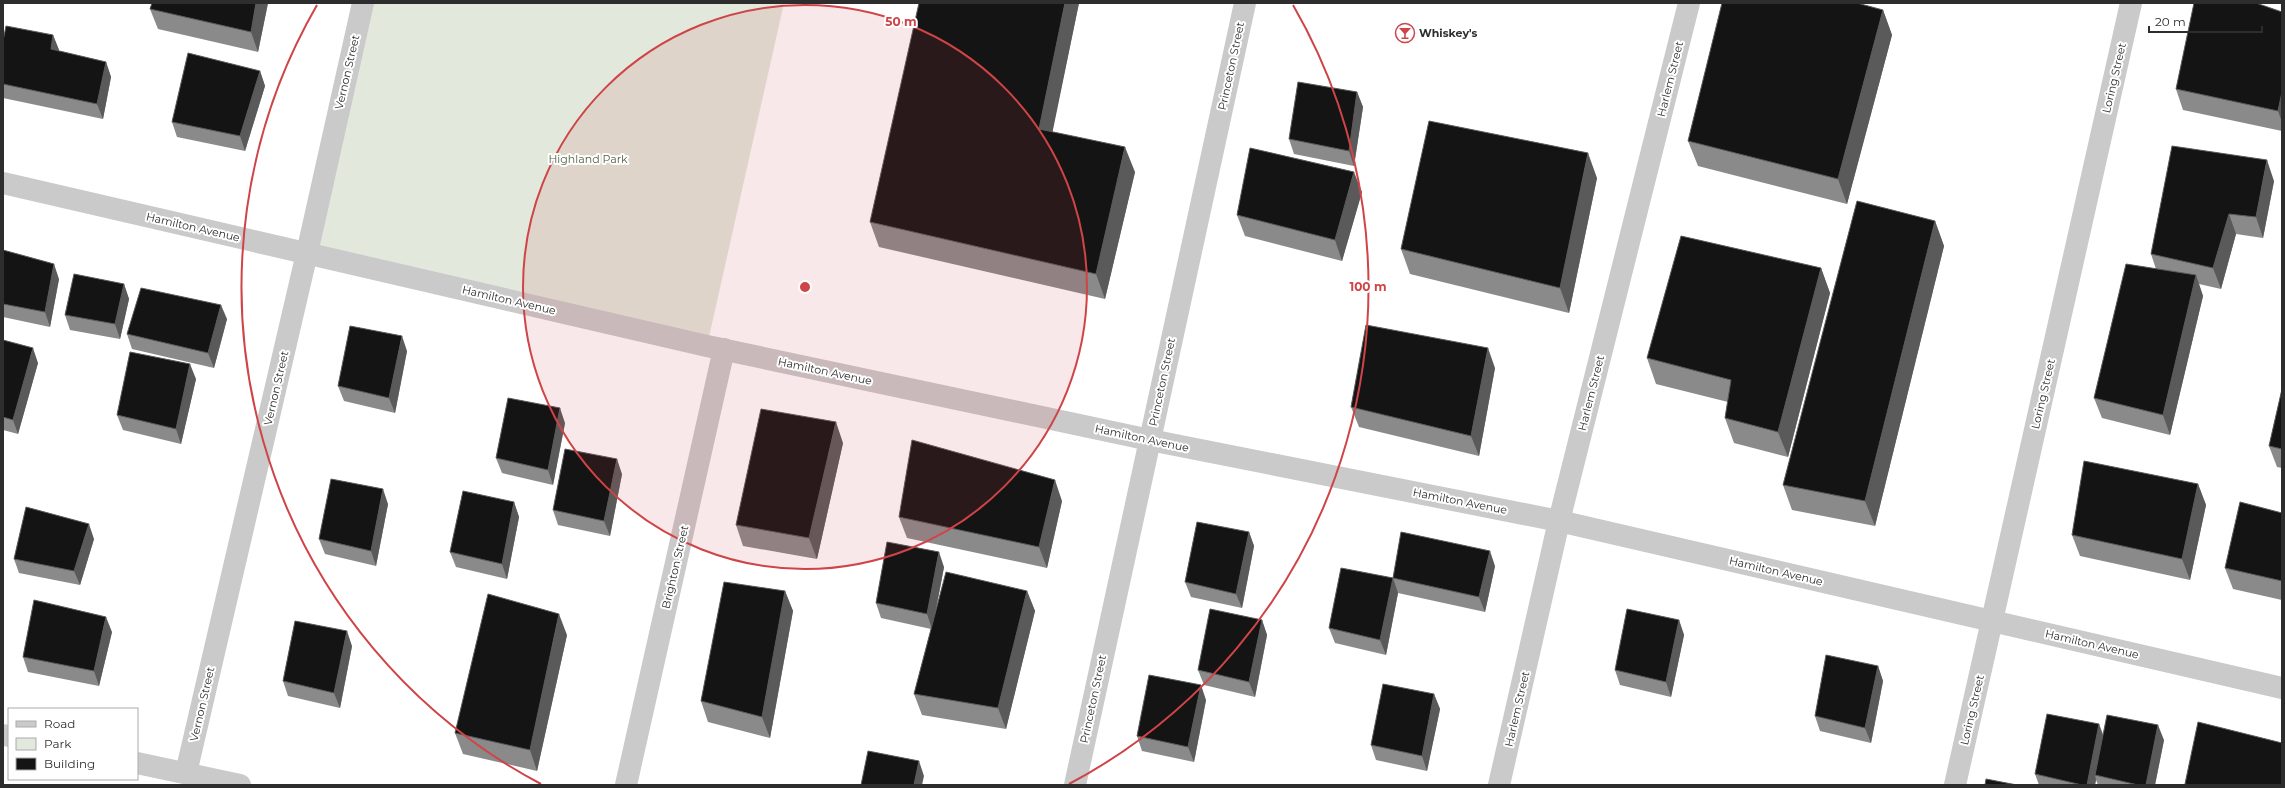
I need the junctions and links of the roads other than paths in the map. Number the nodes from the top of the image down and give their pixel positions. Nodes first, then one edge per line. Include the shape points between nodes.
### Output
1 (363, 3) edge
2 (1245, 3) edge
3 (1689, 3) edge
4 (2131, 3) edge
5 (3, 183) edge
6 (307, 253) junction
7 (724, 349) junction
8 (1150, 440) junction
9 (1559, 521) junction
10 (1992, 621) junction
11 (2282, 688) edge
12 (138, 763) edge
13 (186, 773) junction
14 (240, 785) edge
15 (626, 785) edge
16 (1075, 785) edge
17 (1499, 785) edge
18 (1955, 785) edge

1 - 6 street, Vernon Street
2 - 8 street, Princeton Street
3 - 9 street, Harlem Street
4 - 10 street, Loring Street
5 - 6 street, Hamilton Avenue
6 - 7 street, Hamilton Avenue
6 - 13 street, Vernon Street
7 - 8 street, Hamilton Avenue
7 - 15 street, Brighton Street
8 - 9 street, Hamilton Avenue
8 - 16 street, Princeton Street
9 - 10 street, Hamilton Avenue
9 - 17 street, Harlem Street
10 - 11 street, Hamilton Avenue
10 - 18 street, Loring Street
12 - 13 street
13 - 14 street

